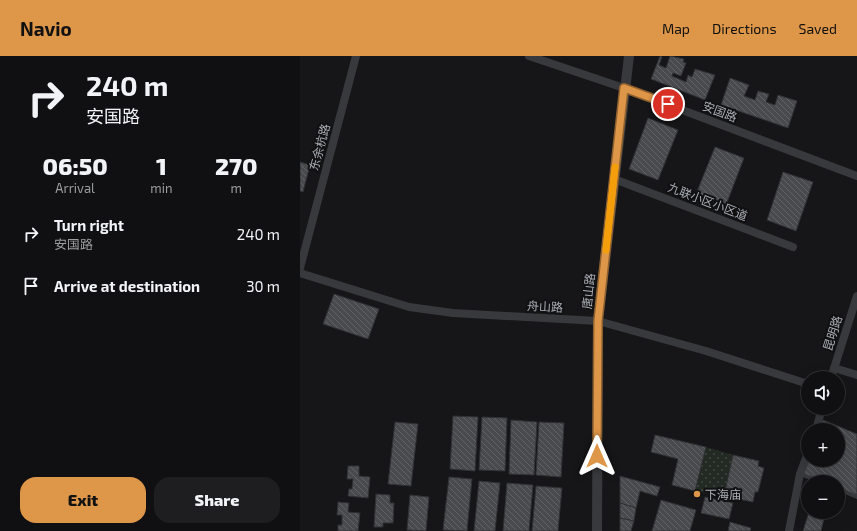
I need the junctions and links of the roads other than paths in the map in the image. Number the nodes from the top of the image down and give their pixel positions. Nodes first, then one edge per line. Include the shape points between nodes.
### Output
1 (356, 56) edge
2 (529, 56) edge
3 (629, 56) edge
4 (624, 88) junction
5 (857, 176) edge
6 (614, 179) junction
7 (793, 246) dead end
8 (300, 268) edge
9 (300, 272) edge
10 (857, 296) edge
11 (598, 321) junction
12 (834, 368) junction
13 (833, 371) edge
14 (857, 375) edge
15 (801, 382) edge
16 (803, 467) edge
17 (800, 474) joint
18 (845, 492) edge
19 (857, 497) edge
20 (597, 531) edge
21 (789, 531) edge

1 - 8 street, 东余杭路
2 - 4 street, 安国路
3 - 4 street, 唐山路
4 - 5 street, 安国路
4 - 6 street, 唐山路
6 - 7 street, 九联小区小区道
6 - 11 street, 唐山路
9 - 11 street, 舟山路 via 409,307 453,313
10 - 12 street, 昆明路
11 - 15 street, 舟山路 via 706,350
11 - 20 street, 唐山路
12 - 13 street, 昆明路
12 - 14 street
16 - 17 street
17 - 21 street
18 - 19 lane

